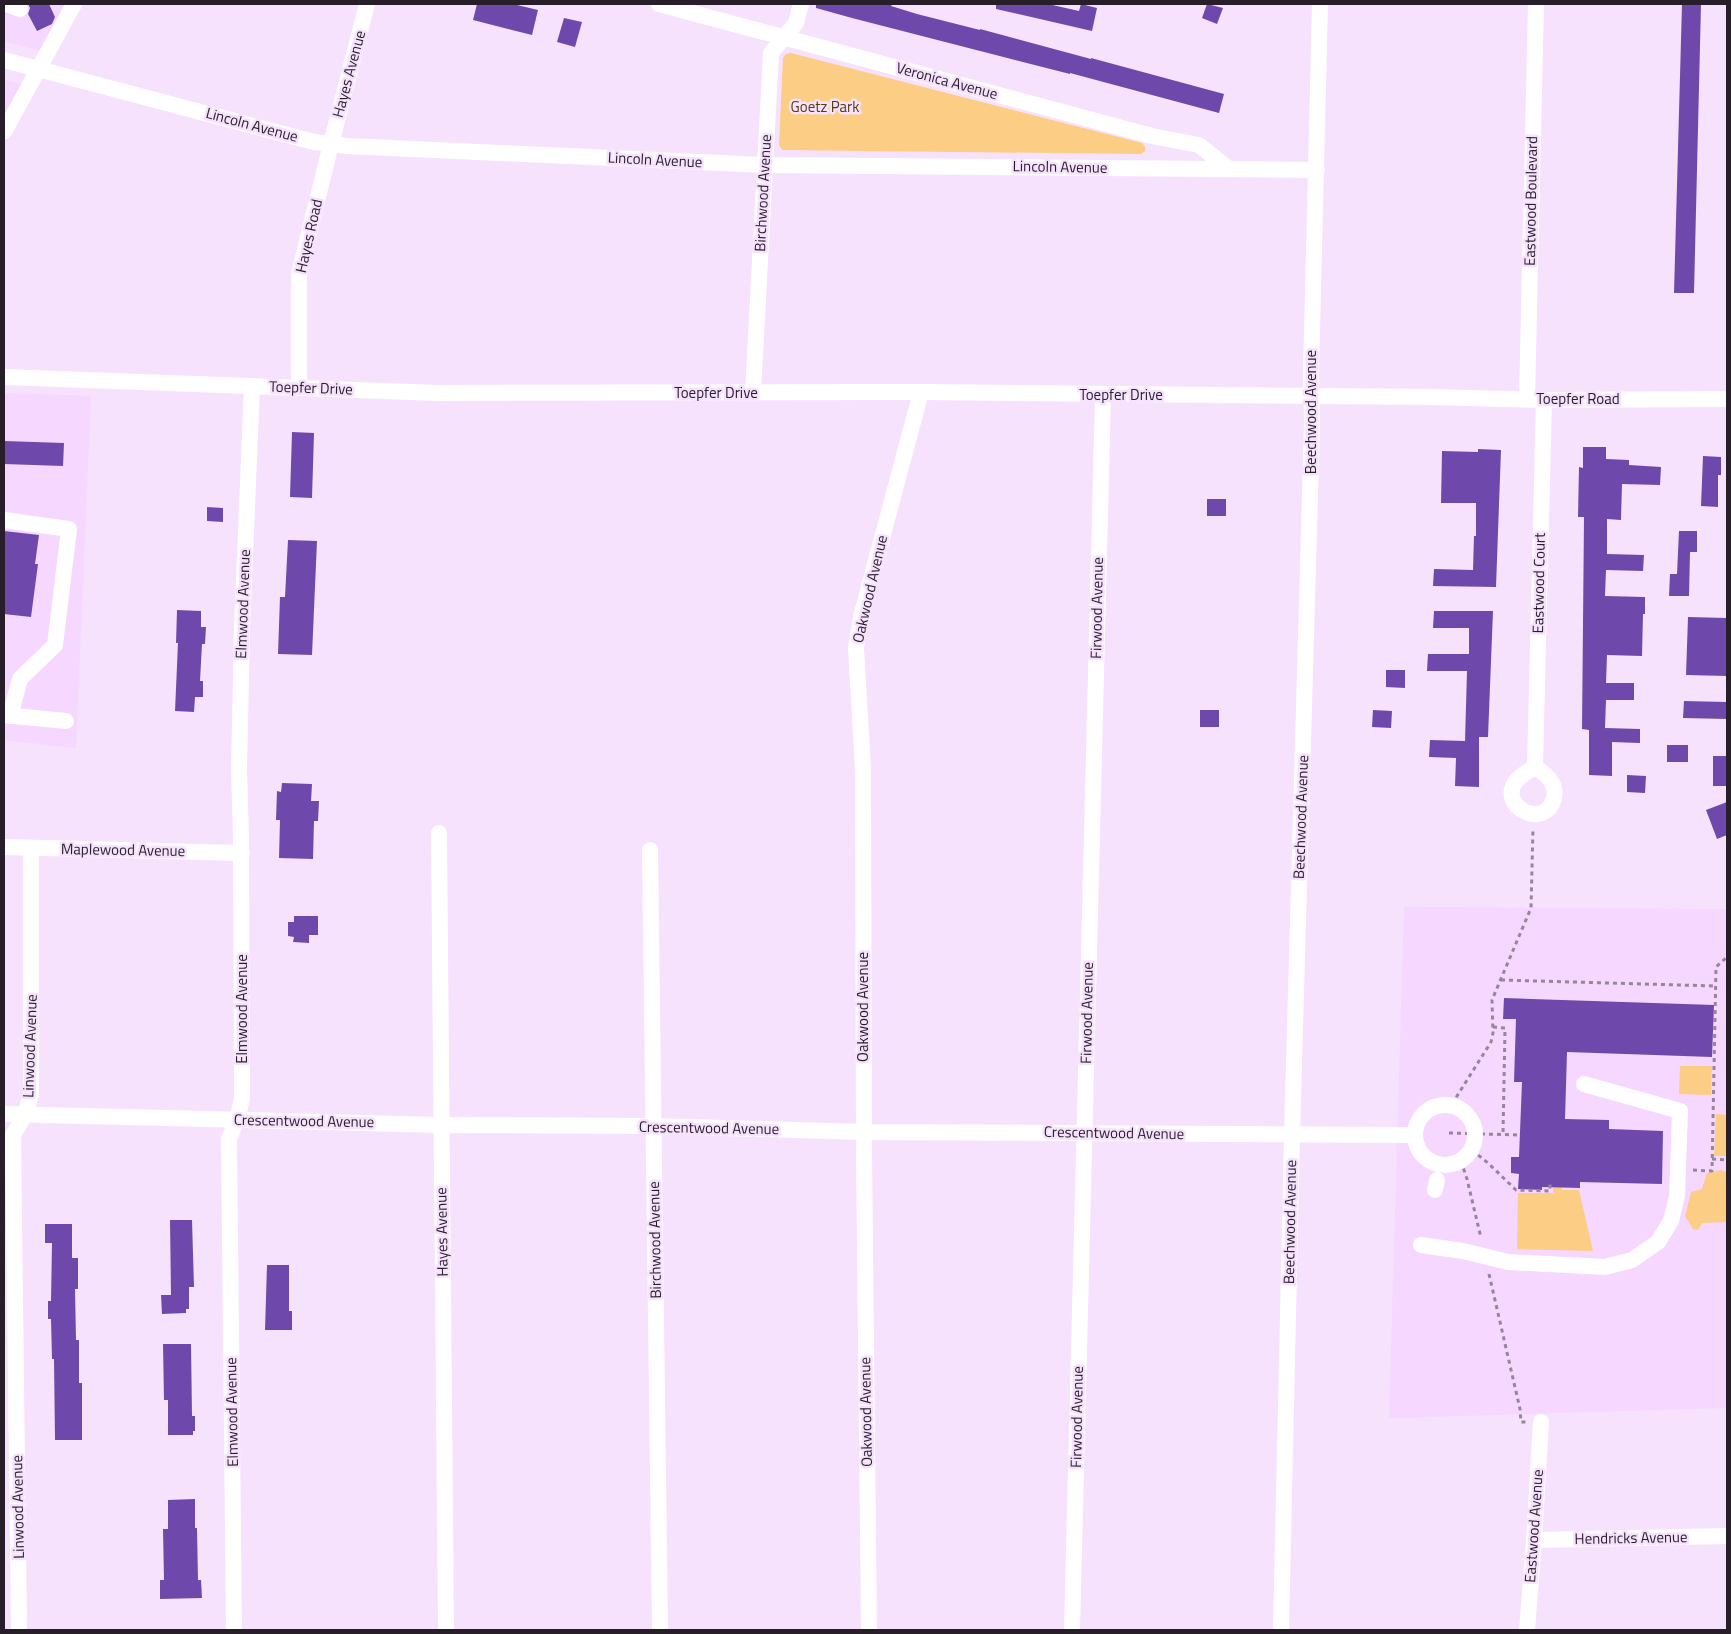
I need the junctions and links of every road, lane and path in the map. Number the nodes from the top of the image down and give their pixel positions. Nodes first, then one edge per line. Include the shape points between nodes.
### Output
1 (74, 4) edge
2 (367, 4) edge
3 (659, 4) edge
4 (801, 4) edge
5 (1320, 4) edge
6 (1536, 4) edge
7 (785, 37) junction
8 (4, 60) edge
9 (38, 69) junction
10 (4, 132) edge
11 (330, 144) junction
12 (765, 165) junction
13 (1230, 169) junction
14 (1317, 170) junction
15 (4, 377) edge
16 (252, 386) junction
17 (299, 388) junction
18 (753, 392) junction
19 (921, 392) junction
20 (1103, 395) junction
21 (1311, 396) junction
22 (1429, 397) joint
23 (1526, 399) junction
24 (1544, 400) junction
25 (1727, 400) edge
26 (4, 520) edge
27 (7, 716) edge
28 (66, 721) dead end
29 (1535, 767) dead end
30 (1533, 822) dead end
31 (439, 833) dead end
32 (4, 847) edge
33 (31, 848) junction
34 (650, 850) dead end
35 (242, 853) junction
36 (1727, 958) edge
37 (1501, 980) junction
38 (1716, 986) junction
39 (1493, 1027) junction
40 (1584, 1084) dead end
41 (1452, 1104) junction
42 (4, 1114) edge
43 (25, 1114) junction
44 (237, 1120) junction
45 (441, 1125) junction
46 (654, 1126) junction
47 (864, 1132) junction
48 (1084, 1132) junction
49 (1449, 1133) dead end
50 (1476, 1133) junction
51 (1503, 1134) junction
52 (1292, 1135) junction
53 (1414, 1135) junction
54 (1520, 1135) dead end
55 (1466, 1156) junction
56 (1712, 1159) junction
57 (1727, 1160) edge
58 (1678, 1170) junction
59 (1550, 1181) dead end
60 (1421, 1245) dead end
61 (1484, 1256) junction
62 (1541, 1422) joint
63 (1727, 1536) edge
64 (1534, 1540) junction
65 (19, 1630) edge
66 (234, 1630) edge
67 (446, 1630) edge
68 (660, 1630) edge
69 (869, 1630) edge
70 (1072, 1630) edge
71 (1281, 1630) edge
72 (1527, 1630) edge

1 - 9 street
2 - 11 street, Hayes Avenue
3 - 7 street, Veronica Avenue
4 - 7 street, Birchwood Avenue via 796,23
5 - 14 street, Beechwood Avenue
6 - 23 street, Eastwood Boulevard
7 - 12 street, Birchwood Avenue via 771,53
7 - 13 street, Veronica Avenue via 1152,136 1199,145
8 - 9 street, Lincoln Avenue
9 - 10 street
9 - 11 street, Lincoln Avenue
11 - 12 street, Lincoln Avenue
11 - 17 street, Hayes Road via 299,274
12 - 13 street, Lincoln Avenue
12 - 18 street, Birchwood Avenue
13 - 14 street, Lincoln Avenue
14 - 21 street, Beechwood Avenue
15 - 16 street, Toepfer Drive
16 - 17 street, Toepfer Drive
16 - 35 street, Elmwood Avenue via 242,628 239,769
17 - 18 street, Toepfer Drive via 438,393
18 - 19 street, Toepfer Drive
19 - 20 street, Toepfer Drive
19 - 47 street, Oakwood Avenue via 862,613 856,648 863,769
20 - 21 street, Toepfer Drive
20 - 48 street, Firwood Avenue
21 - 22 street, Toepfer Drive
21 - 52 street, Beechwood Avenue
22 - 23 street, Toepfer Road
23 - 24 street, Toepfer Road
24 - 25 street, Toepfer Road
24 - 29 street, Eastwood Court
26 - 27 street via 70,529 55,645 20,679
27 - 28 street
30 - 37 path via 1531,908
31 - 45 street, Hayes Avenue
32 - 33 street, Maplewood Avenue
33 - 35 street, Maplewood Avenue
33 - 43 street, Linwood Avenue via 31,1094
34 - 46 street, Birchwood Avenue
35 - 44 street, Elmwood Avenue via 242,1099
36 - 38 path via 1716,967
37 - 38 path
37 - 39 path via 1492,1000
38 - 56 path
39 - 41 path via 1491,1042
39 - 51 path via 1505,1028
40 - 58 street via 1680,1110
41 - 50 street via 1465,1110 1474,1121
41 - 53 street via 1438,1104 1426,1110
42 - 43 street, Crescentwood Avenue
43 - 44 street, Crescentwood Avenue
43 - 65 street, Linwood Avenue via 13,1135
44 - 45 street, Crescentwood Avenue
44 - 66 street, Elmwood Avenue via 229,1139
45 - 46 street, Crescentwood Avenue
45 - 67 street, Hayes Avenue
46 - 47 street, Crescentwood Avenue
46 - 68 street, Birchwood Avenue
47 - 48 street, Crescentwood Avenue
47 - 69 street, Oakwood Avenue
48 - 52 street, Crescentwood Avenue
48 - 70 street, Firwood Avenue
49 - 50 path
50 - 51 path
50 - 55 street
51 - 54 path
52 - 53 street, Crescentwood Avenue
52 - 71 street, Beechwood Avenue
53 - 55 street via 1426,1159 1439,1165 1452,1165
55 - 59 path via 1486,1161 1516,1190 1550,1191
55 - 61 path via 1467,1179
56 - 57 path
56 - 58 path via 1712,1171
58 - 61 street via 1677,1196 1671,1221 1658,1242 1632,1260 1604,1267 1508,1262
60 - 61 street
61 - 62 path via 1521,1422
62 - 64 street, Eastwood Avenue
63 - 64 street, Hendricks Avenue
64 - 72 street, Eastwood Avenue

